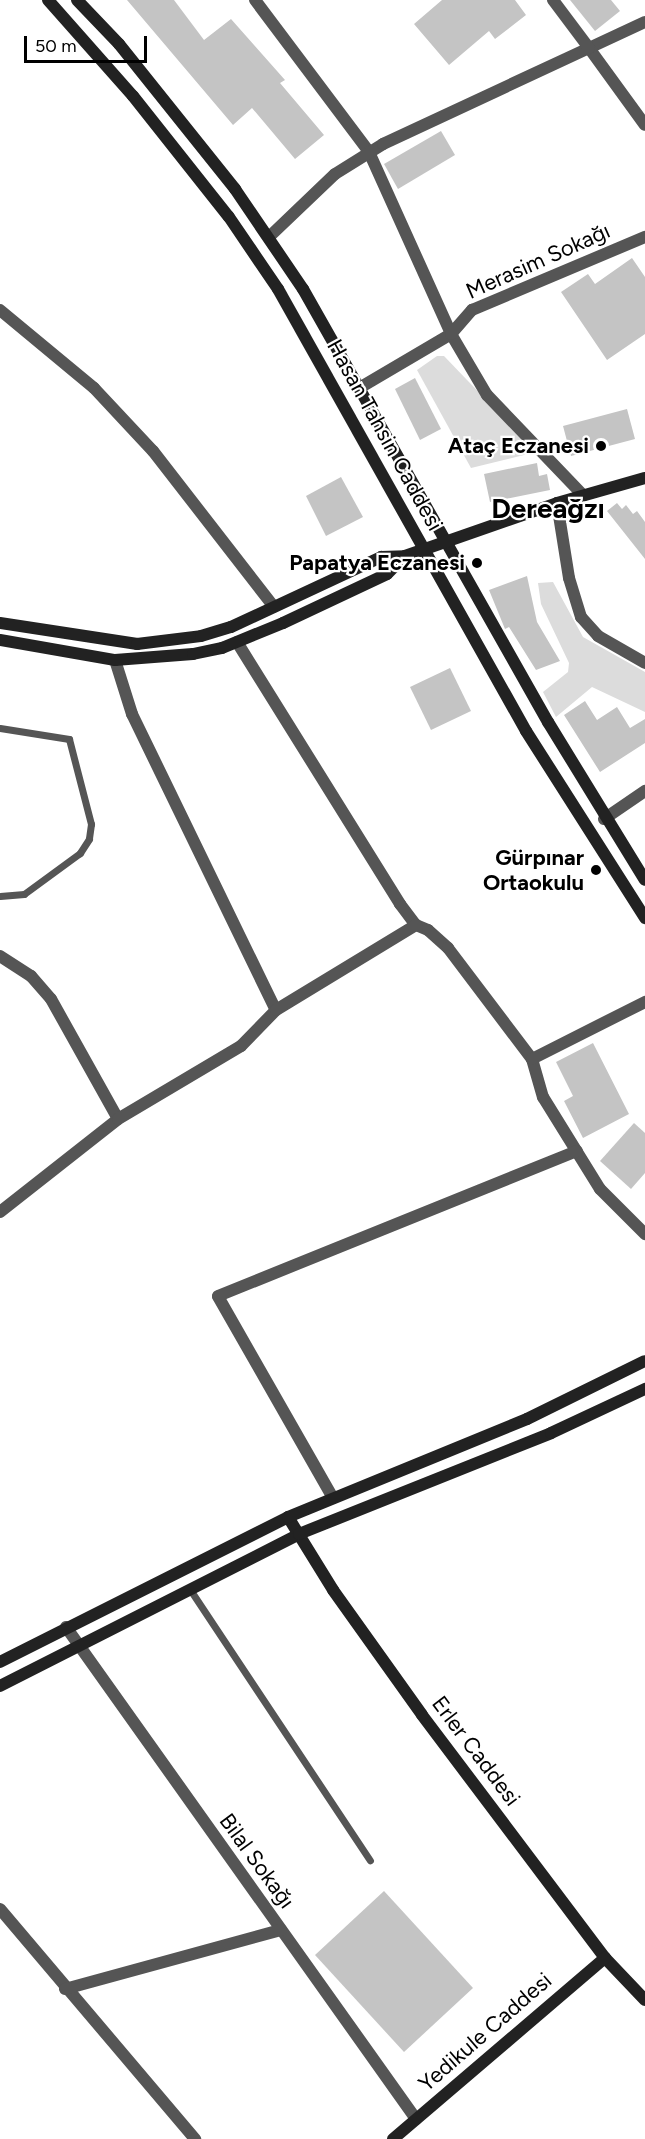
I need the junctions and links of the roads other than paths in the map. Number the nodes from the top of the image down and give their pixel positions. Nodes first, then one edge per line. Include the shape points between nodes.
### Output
1 (48, 0) edge
2 (77, 0) edge
3 (255, 0) edge
4 (553, 0) edge
5 (645, 22) edge
6 (589, 48) junction
7 (645, 125) edge
8 (369, 152) junction
9 (269, 237) junction
10 (645, 237) edge
11 (0, 310) edge
12 (451, 334) junction
13 (361, 387) junction
14 (645, 478) edge
15 (583, 495) junction
16 (557, 503) junction
17 (445, 541) junction
18 (424, 549) junction
19 (405, 556) junction
20 (274, 607) junction
21 (0, 624) edge
22 (228, 628) junction
23 (0, 640) edge
24 (237, 642) junction
25 (115, 660) junction
26 (645, 663) edge
27 (0, 728) edge
28 (645, 791) edge
29 (604, 819) junction
30 (645, 880) edge
31 (0, 896) edge
32 (645, 918) edge
33 (416, 925) junction
34 (0, 956) edge
35 (645, 1002) edge
36 (276, 1010) junction
37 (532, 1059) junction
38 (118, 1119) junction
39 (577, 1151) junction
40 (0, 1212) edge
41 (645, 1234) edge
42 (645, 1361) edge
43 (645, 1389) edge
44 (333, 1498) junction
45 (288, 1517) junction
46 (299, 1534) junction
47 (189, 1588) junction
48 (66, 1627) junction
49 (76, 1644) junction
50 (0, 1662) edge
51 (0, 1686) edge
52 (370, 1860) dead end
53 (0, 1909) edge
54 (281, 1930) junction
55 (605, 1958) junction
56 (65, 1989) junction
57 (645, 2000) edge
58 (417, 2119) junction
59 (195, 2139) edge
60 (393, 2139) edge

1 - 18 main road, Hasan Tahsin Caddesi via 97,51 229,217 319,358
2 - 9 main road, Hasan Tahsin Caddesi via 119,44
3 - 8 street
4 - 6 street
5 - 6 street
6 - 7 street
6 - 8 street
8 - 9 street via 335,174
8 - 12 street
9 - 13 main road, Hasan Tahsin Caddesi
10 - 12 street, Merasim Sokağı via 472,310
11 - 20 street via 94,388 138,435
12 - 13 street, Merasim Sokağı
12 - 15 street via 487,395
13 - 17 main road, Hasan Tahsin Caddesi
14 - 15 main road
15 - 16 main road
16 - 17 main road
16 - 26 street via 569,578 581,617 598,636
17 - 18 main road
17 - 29 main road, Hasan Tahsin Caddesi
18 - 19 main road
18 - 32 main road, Hasan Tahsin Caddesi via 526,731
19 - 20 main road via 381,557
19 - 24 main road via 387,574
20 - 22 main road
21 - 22 main road via 137,644 170,642
22 - 24 main road
23 - 25 main road
24 - 25 main road via 193,654
24 - 33 street
25 - 36 street via 132,714
27 - 31 lane via 69,739 91,824 80,853 24,894
28 - 29 street
29 - 30 main road, Hasan Tahsin Caddesi
33 - 36 street
33 - 37 street via 448,948
34 - 38 street via 31,976 51,999
35 - 37 street
36 - 38 street via 241,1046
37 - 39 street via 543,1097
38 - 40 street
39 - 41 street via 600,1189
39 - 44 street via 218,1296
42 - 44 main road via 527,1419
43 - 46 main road via 552,1433
44 - 45 main road
45 - 46 main road, Erler Caddesi
45 - 48 main road
46 - 47 main road
46 - 55 main road, Erler Caddesi via 333,1590 422,1714
47 - 49 main road
47 - 52 lane
48 - 49 street, Bilal Sokağı
48 - 50 main road
49 - 51 main road
49 - 54 street, Bilal Sokağı
53 - 56 street
54 - 56 street
54 - 58 street, Bilal Sokağı
55 - 57 main road, Erler Caddesi
55 - 58 main road, Yedikule Caddesi
56 - 59 street
58 - 60 main road, Yedikule Caddesi

